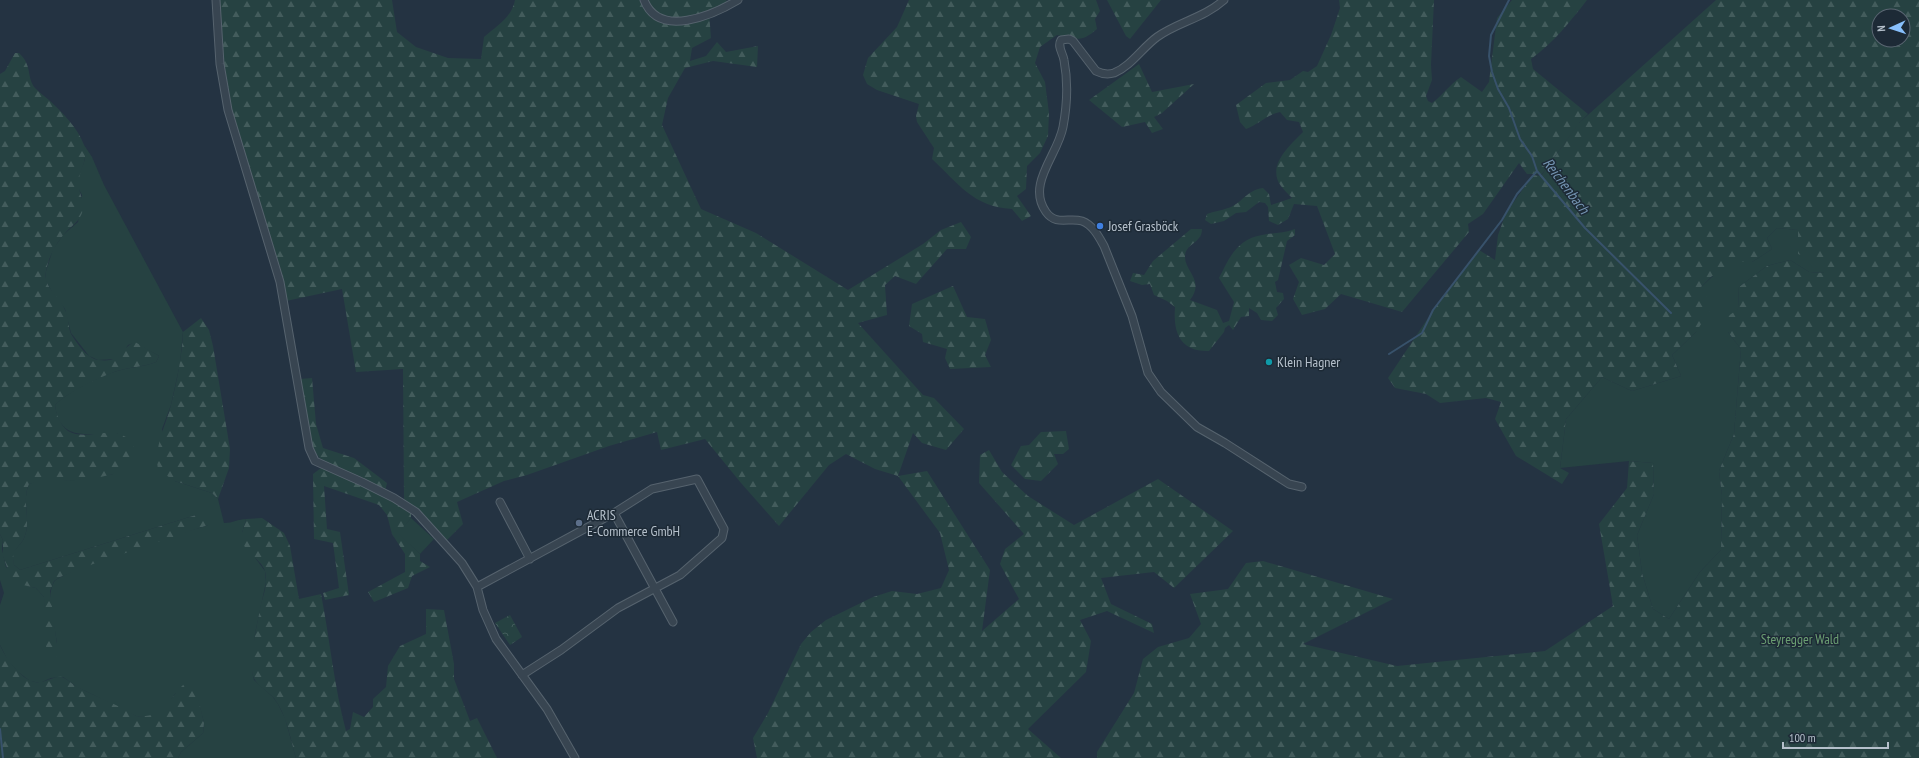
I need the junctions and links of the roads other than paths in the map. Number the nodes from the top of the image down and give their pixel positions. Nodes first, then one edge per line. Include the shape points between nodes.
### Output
1 (216, 0) edge
2 (644, 0) edge
3 (738, 0) edge
4 (1224, 0) edge
5 (1302, 487) dead end
6 (500, 502) dead end
7 (614, 513) junction
8 (530, 559) junction
9 (477, 587) junction
10 (655, 589) junction
11 (672, 622) dead end
12 (522, 675) junction
13 (575, 758) edge

1 - 9 street via 220,64 228,110 280,282 309,448 315,461 394,498 416,512 462,563
2 - 3 street via 654,15 673,21 708,15
4 - 5 street via 1207,14 1180,24 1157,37 1131,61 1112,73 1101,74 1096,71 1073,41 1065,38 1061,40 1066,82 1064,125 1044,173 1039,193 1042,205 1051,218 1058,222 1082,221 1093,228 1098,236 1132,316 1148,373 1161,392 1197,427 1289,484
6 - 8 street
7 - 8 street
7 - 10 street
7 - 10 street via 655,488 697,479 724,529 722,538 680,575
8 - 9 street
9 - 12 street via 483,610 496,639
10 - 11 street
10 - 12 street via 618,608
12 - 13 street via 557,725

